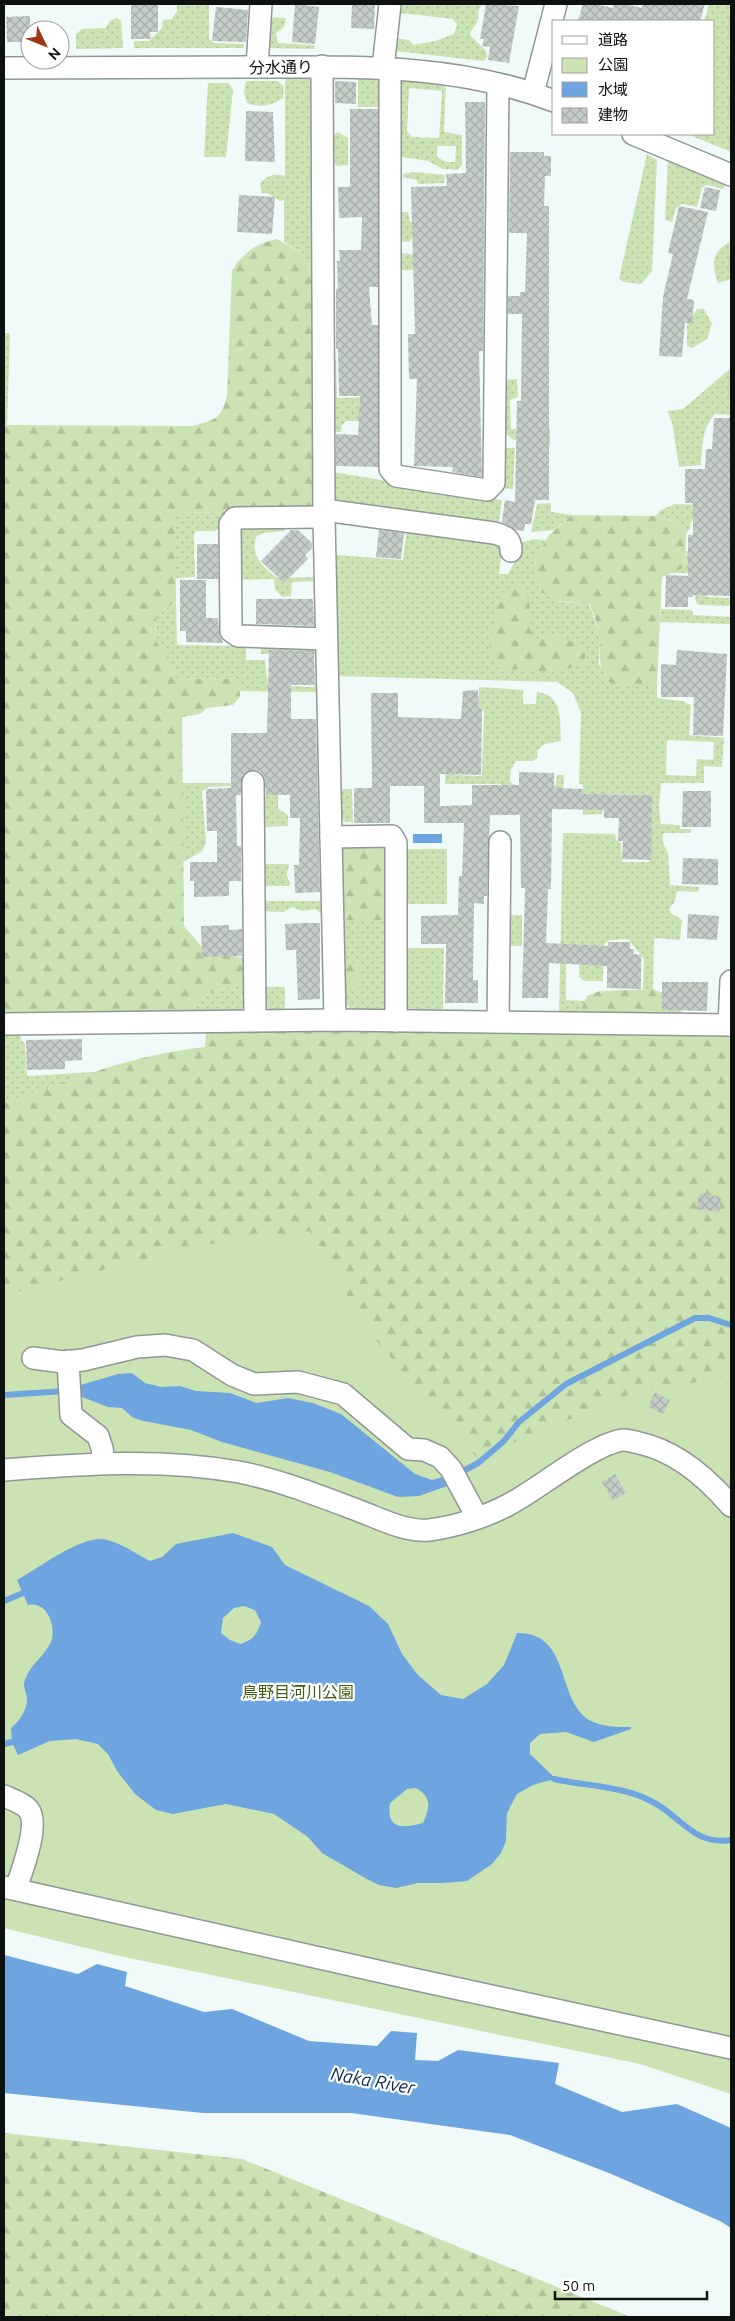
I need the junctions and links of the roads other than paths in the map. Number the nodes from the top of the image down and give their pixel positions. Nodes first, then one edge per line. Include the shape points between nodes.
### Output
1 (261, 4) edge
2 (390, 4) edge
3 (556, 4) edge
4 (322, 66) junction
5 (257, 67) junction
6 (4, 68) edge
7 (387, 68) junction
8 (498, 84) junction
9 (533, 93) junction
10 (552, 100) edge
11 (635, 135) edge
12 (731, 175) edge
13 (324, 514) junction
14 (511, 551) dead end
15 (326, 639) junction
16 (253, 782) dead end
17 (331, 837) junction
18 (500, 842) dead end
19 (731, 981) edge
20 (255, 1020) junction
21 (334, 1020) junction
22 (396, 1021) junction
23 (498, 1022) junction
24 (4, 1024) edge
25 (730, 1025) edge
26 (33, 1358) dead end
27 (68, 1368) junction
28 (104, 1463) junction
29 (4, 1470) edge
30 (731, 1506) edge
31 (477, 1517) junction
32 (4, 1796) edge
33 (10, 1888) edge
34 (731, 2048) edge

1 - 5 street
2 - 7 street
3 - 9 street
4 - 5 street, 分水通り
4 - 7 street, 分水通り
4 - 13 street
5 - 6 street, 分水通り
7 - 8 street, 分水通り via 443,73
7 - 8 street via 390,468 396,476 487,490 494,483
8 - 9 street, 分水通り
9 - 10 street, 分水通り
11 - 12 street
13 - 14 street via 500,535 511,542
13 - 15 street
13 - 15 street via 235,518 230,524 231,631 238,636
15 - 17 street
16 - 20 street
17 - 21 street
17 - 22 street via 392,836 396,842
18 - 23 street
19 - 25 street
20 - 21 street
20 - 24 street
21 - 22 street
22 - 23 street
23 - 25 street
26 - 27 street
27 - 28 street via 71,1415 98,1436
27 - 31 street via 137,1347 165,1344 193,1350 232,1375 254,1384 298,1382 343,1394 408,1449 424,1450 440,1457 455,1476
28 - 29 street
28 - 31 street via 172,1464 240,1472 296,1488 397,1526 428,1530
30 - 31 street via 690,1466 656,1447 624,1440 596,1450 507,1506
32 - 33 street via 27,1808 32,1816 33,1829
33 - 34 street

